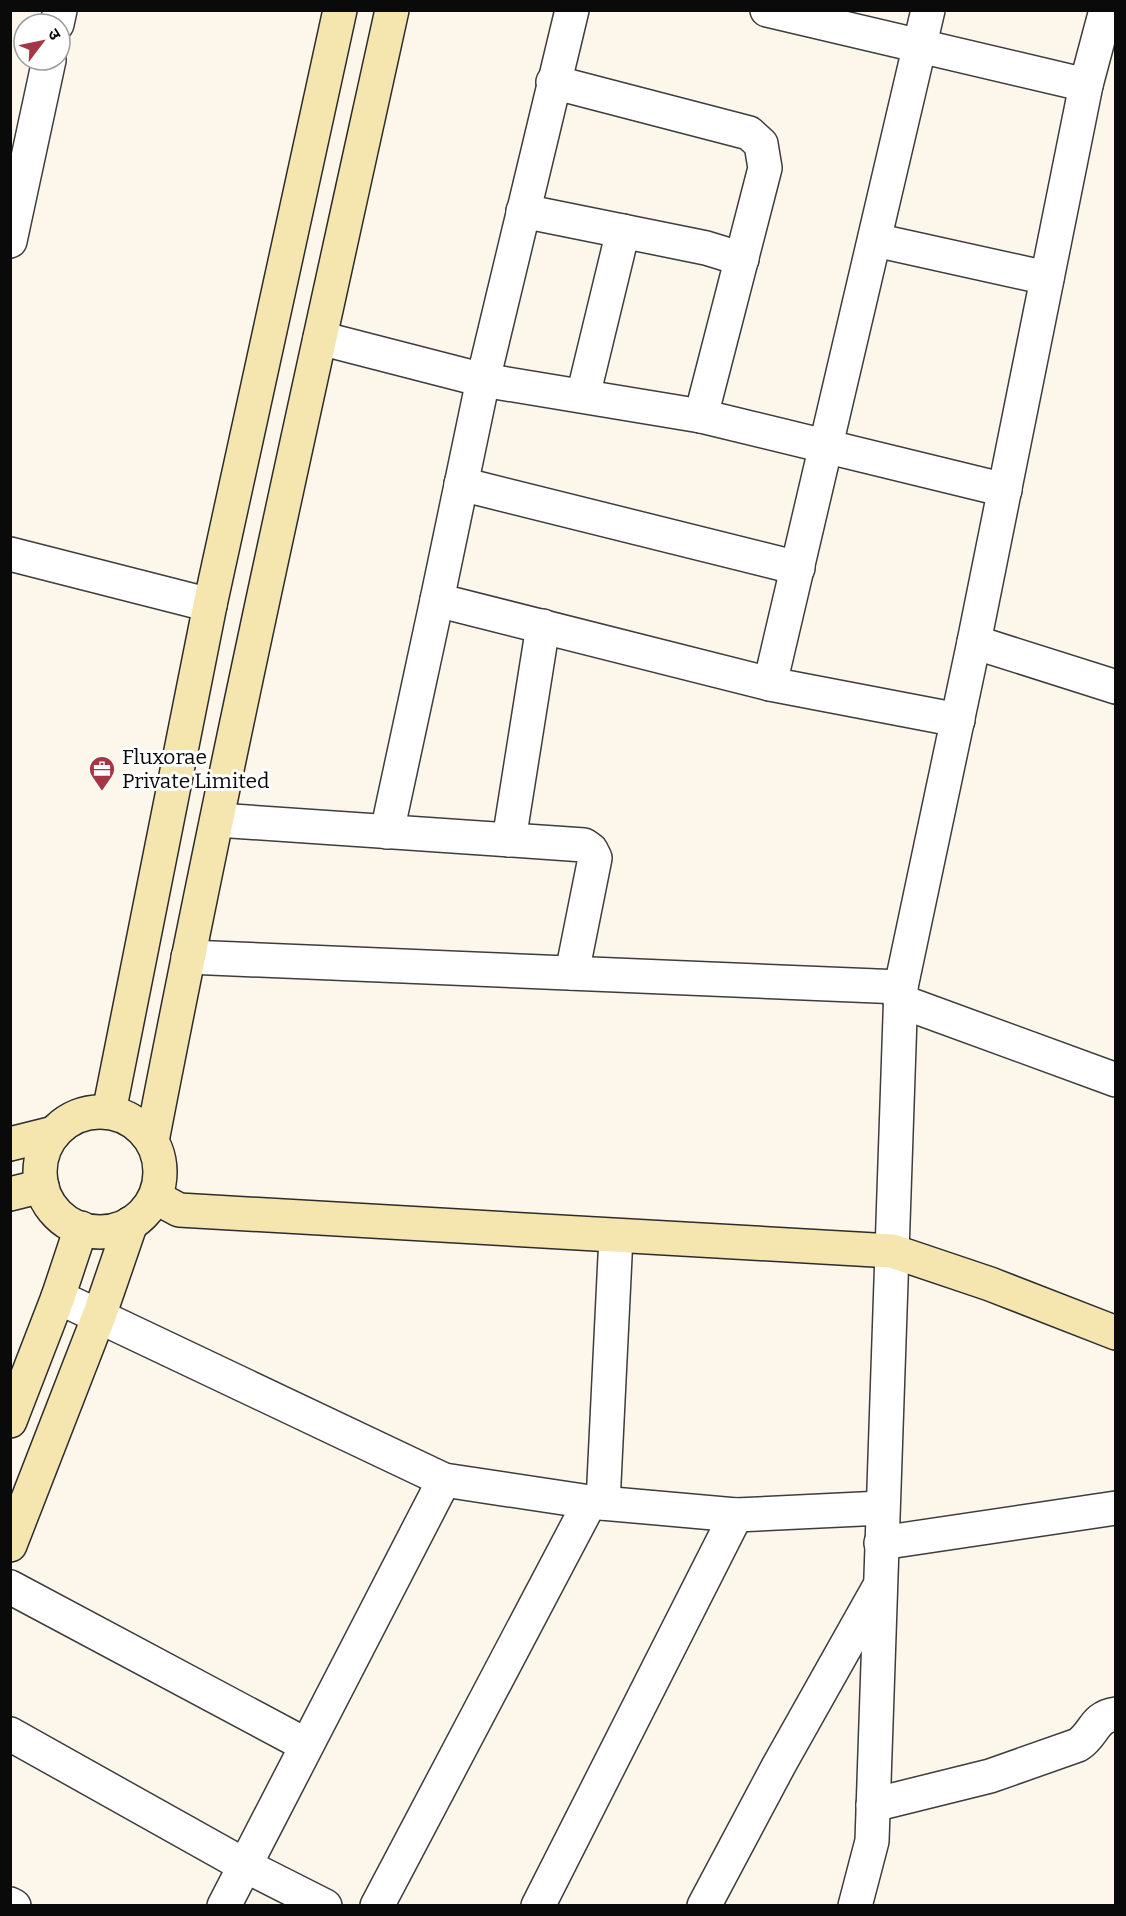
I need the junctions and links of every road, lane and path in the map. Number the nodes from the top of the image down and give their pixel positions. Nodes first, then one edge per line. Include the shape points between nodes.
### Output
1 (340, 10) edge
2 (392, 10) edge
3 (572, 10) edge
4 (767, 10) edge
5 (928, 10) edge
6 (1106, 10) edge
7 (920, 46) junction
8 (46, 72) edge
9 (553, 82) junction
10 (1086, 85) junction
11 (523, 211) junction
12 (623, 231) junction
13 (875, 240) junction
14 (10, 241) edge
15 (742, 259) junction
16 (1047, 278) junction
17 (320, 338) junction
18 (483, 380) junction
19 (583, 396) junction
20 (701, 416) junction
21 (827, 447) junction
22 (461, 484) junction
23 (1005, 490) junction
24 (10, 554) edge
25 (798, 568) junction
26 (437, 600) junction
27 (210, 605) junction
28 (543, 626) junction
29 (975, 642) junction
30 (770, 684) junction
31 (1116, 687) edge
32 (958, 720) junction
33 (217, 820) junction
34 (387, 832) junction
35 (509, 840) junction
36 (188, 957) junction
37 (572, 973) junction
38 (900, 994) junction
39 (1116, 1080) edge
40 (109, 1112) junction
41 (54, 1133) junction
42 (152, 1141) junction
43 (10, 1144) edge
44 (42, 1186) junction
45 (10, 1194) edge
46 (155, 1197) junction
47 (131, 1223) junction
48 (81, 1228) junction
49 (616, 1236) junction
50 (892, 1251) junction
51 (58, 1297) junction
52 (99, 1316) junction
53 (1116, 1333) edge
54 (10, 1421) edge
55 (444, 1480) junction
56 (596, 1503) junction
57 (882, 1508) junction
58 (1116, 1508) edge
59 (736, 1515) junction
60 (881, 1543) junction
61 (10, 1545) edge
62 (880, 1584) junction
63 (10, 1587) edge
64 (1116, 1714) edge
65 (10, 1734) edge
66 (306, 1745) junction
67 (873, 1805) junction
68 (244, 1865) junction
69 (224, 1905) edge
70 (326, 1905) edge
71 (377, 1905) edge
72 (538, 1905) edge
73 (704, 1905) edge
74 (855, 1905) edge

1 - 27 street
2 - 17 street
3 - 9 street
4 - 7 street
5 - 7 street
6 - 10 street
7 - 10 street
7 - 13 street
8 - 14 street
9 - 11 street
9 - 15 street via 749,133 761,144 765,168
10 - 16 street
11 - 12 street
11 - 18 street
12 - 15 street
12 - 19 street
13 - 16 street
13 - 21 street
15 - 20 street
16 - 23 street
17 - 18 street
17 - 33 street
18 - 19 street
18 - 22 street
19 - 20 street
20 - 21 street
21 - 23 street
21 - 25 street
22 - 25 street
22 - 26 street
23 - 29 street
24 - 27 street
25 - 30 street
26 - 28 street
26 - 34 street
27 - 40 street
28 - 30 street
28 - 35 street
29 - 31 street
29 - 32 street
30 - 32 street
32 - 38 street
33 - 34 street
33 - 36 street
34 - 35 street
35 - 37 street via 584,845 595,858
36 - 37 street
36 - 42 street
37 - 38 street
38 - 39 street
38 - 50 street
40 - 41 street via 82,1114
40 - 42 street via 134,1122
41 - 43 street
41 - 44 street via 44,1149 40,1167
42 - 46 street via 159,1159 160,1179
44 - 45 street
44 - 48 street via 56,1211
46 - 47 street
46 - 49 street via 179,1210
47 - 48 street via 100,1232
47 - 52 street
48 - 51 street
49 - 50 street
49 - 56 street
50 - 53 street
50 - 57 street
51 - 52 street
51 - 54 street
52 - 55 street
52 - 61 street
55 - 56 street
55 - 66 street
56 - 59 street
56 - 71 street
57 - 59 street
57 - 60 street
58 - 60 street
59 - 72 street
60 - 62 street
62 - 67 street
62 - 73 street
63 - 66 street
64 - 67 street via 1097,1722 1088,1738 1078,1745 990,1776
65 - 68 street
66 - 68 street
67 - 74 street via 872,1841
68 - 69 street
68 - 70 street

